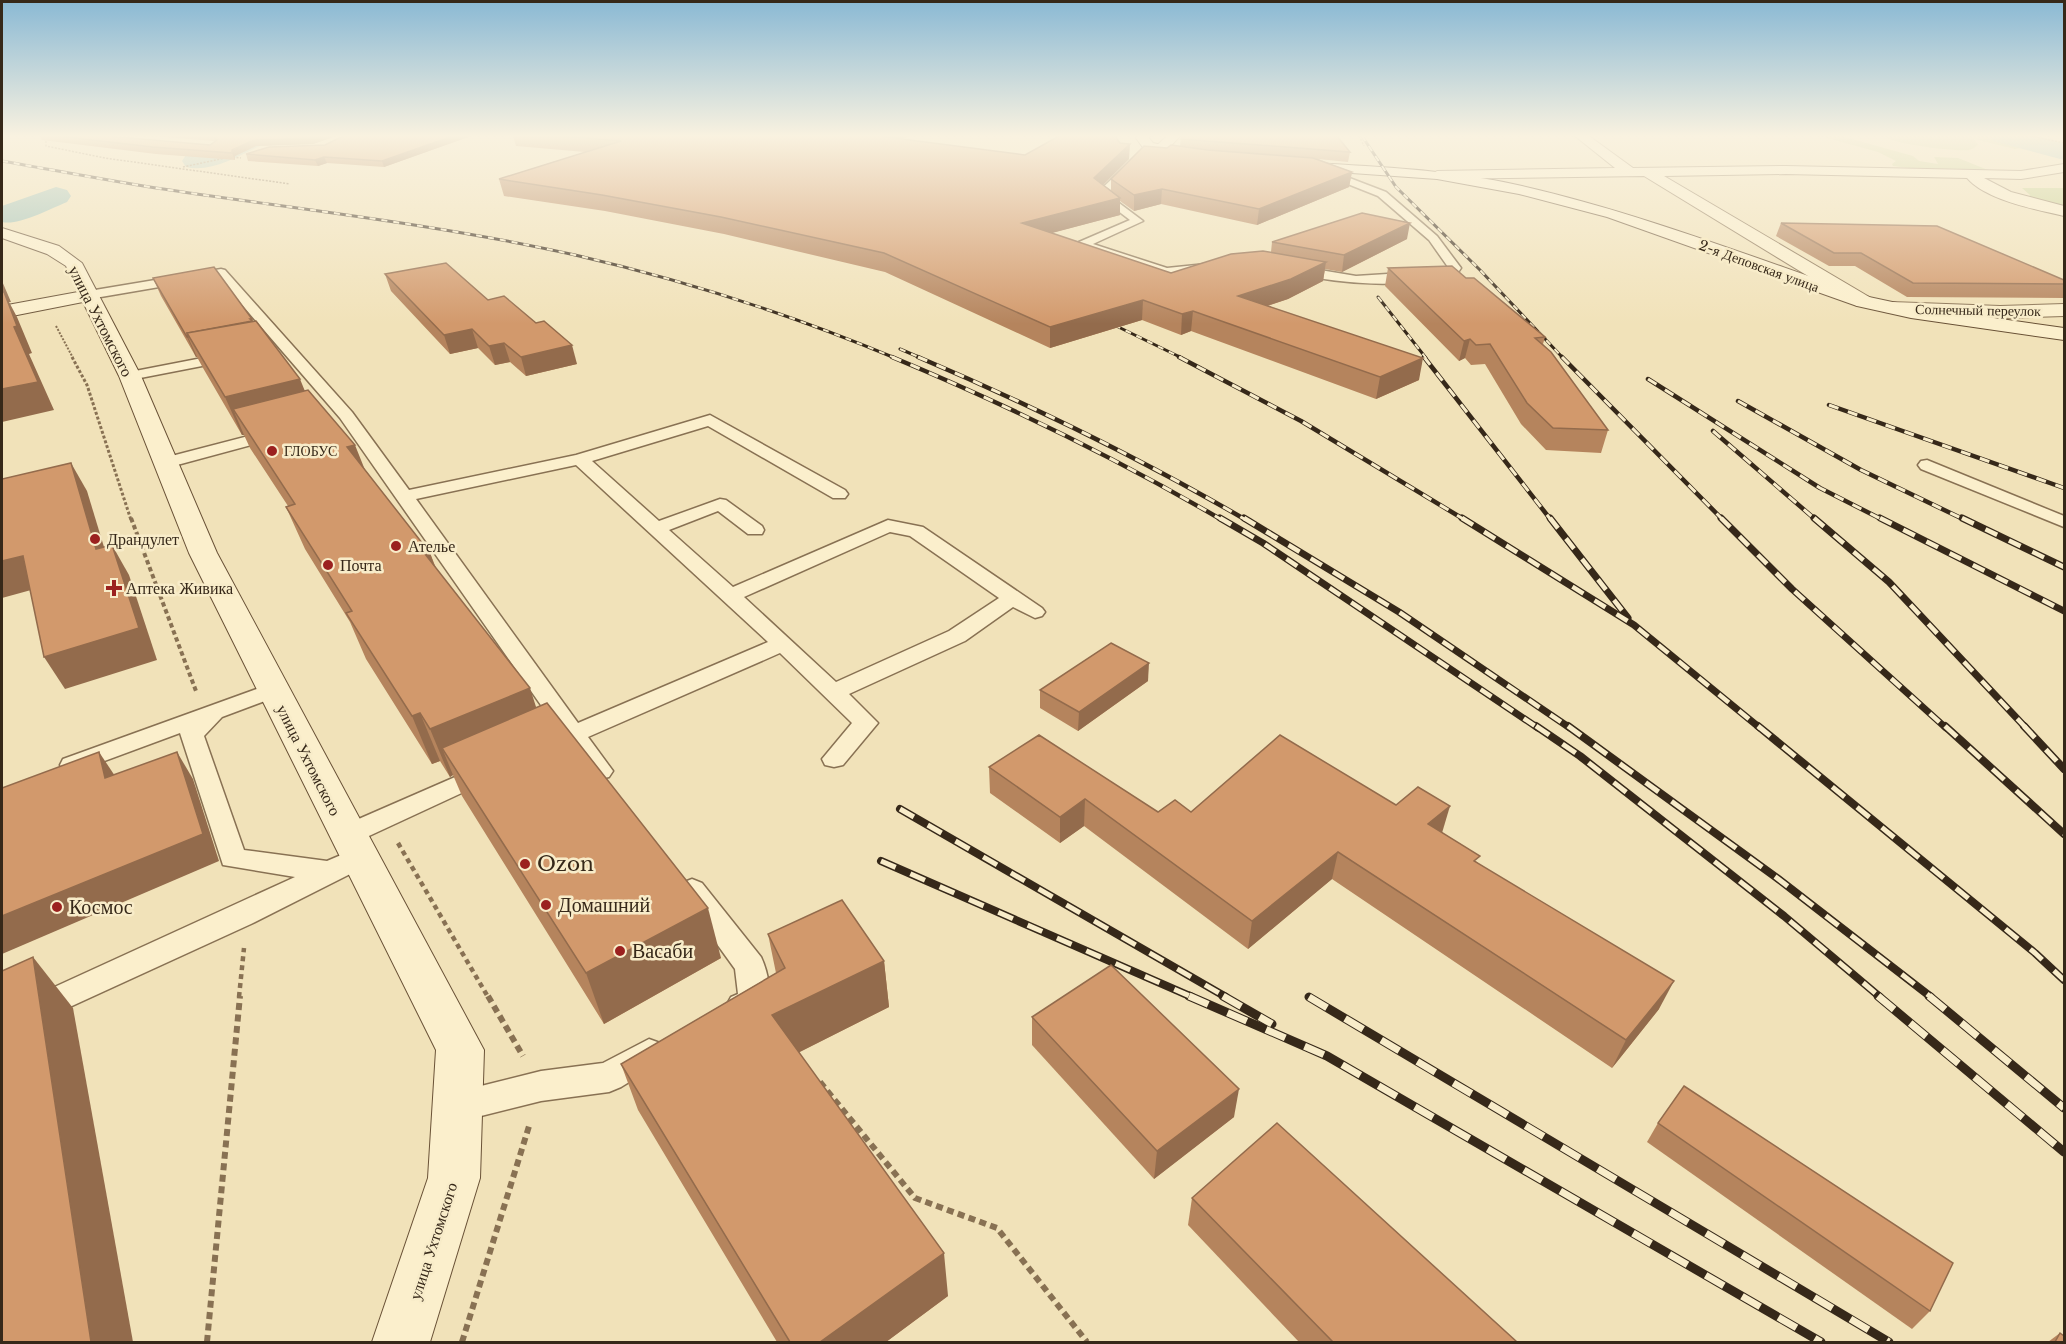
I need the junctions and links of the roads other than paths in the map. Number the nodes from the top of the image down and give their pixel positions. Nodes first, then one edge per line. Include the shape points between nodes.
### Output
1 (1107, 199) edge
2 (1387, 199) edge
3 (1554, 199) edge
4 (1692, 199) edge
5 (2014, 199) edge
6 (2064, 211) edge
7 (2, 233) edge
8 (1282, 267) edge
9 (1214, 268) edge
10 (89, 295) junction
11 (1864, 302) junction
12 (1891, 308) junction
13 (2064, 310) edge
14 (2, 312) edge
15 (2064, 334) edge
16 (288, 346) junction
17 (265, 350) edge
18 (243, 354) edge
19 (130, 376) junction
20 (346, 415) junction
21 (323, 421) edge
22 (288, 430) edge
23 (580, 459) junction
24 (166, 463) junction
25 (1927, 465) dead end
26 (839, 495) dead end
27 (405, 496) junction
28 (2064, 522) edge
29 (656, 528) junction
30 (755, 530) dead end
31 (730, 596) junction
32 (1013, 598) junction
33 (1035, 612) dead end
34 (783, 644) junction
35 (273, 690) junction
36 (833, 692) junction
37 (214, 712) junction
38 (572, 735) junction
39 (540, 748) edge
40 (834, 759) dead end
41 (509, 762) edge
42 (46, 775) edge
43 (615, 790) edge
44 (346, 855) junction
45 (679, 873) edge
46 (712, 1015) edge
47 (2, 1025) edge
48 (671, 1040) edge
49 (457, 1107) junction
50 (401, 1342) edge

1 - 9 lane via 1138,221 1083,244 1166,272
2 - 8 lane via 1433,238 1455,268 1424,275 1346,279
3 - 11 street, 2-я Деповская улица via 1613,214
4 - 11 street
5 - 6 street
7 - 10 street, улица Ухтомского via 53,250 74,263
10 - 14 street
10 - 16 lane via 221,273
10 - 19 street, улица Ухтомского
11 - 12 street, 2-я Деповская улица
12 - 13 street, Солнечный переулок
12 - 15 street, 2-я Деповская улица
16 - 17 lane
16 - 20 lane
18 - 19 lane
19 - 24 street, улица Ухтомского
20 - 21 lane
20 - 27 lane
22 - 24 lane
23 - 26 lane via 710,420
23 - 27 lane
23 - 29 lane
24 - 35 street, улица Ухтомского via 203,553
25 - 28 lane
27 - 38 lane
29 - 30 lane via 714,499
29 - 31 lane
31 - 32 lane via 888,526 916,531
31 - 34 lane
32 - 33 lane
32 - 36 lane via 957,636
34 - 36 lane
34 - 38 lane
35 - 37 lane
35 - 44 street, улица Ухтомского
36 - 40 lane via 866,723
37 - 42 lane
37 - 44 lane via 191,734 233,858
38 - 39 lane
38 - 43 lane
41 - 44 lane
44 - 47 lane via 241,916
44 - 49 street, улица Ухтомского via 460,1050
45 - 46 lane via 750,966 755,1002
48 - 49 lane via 609,1077 541,1086
49 - 50 street, улица Ухтомского via 454,1178

